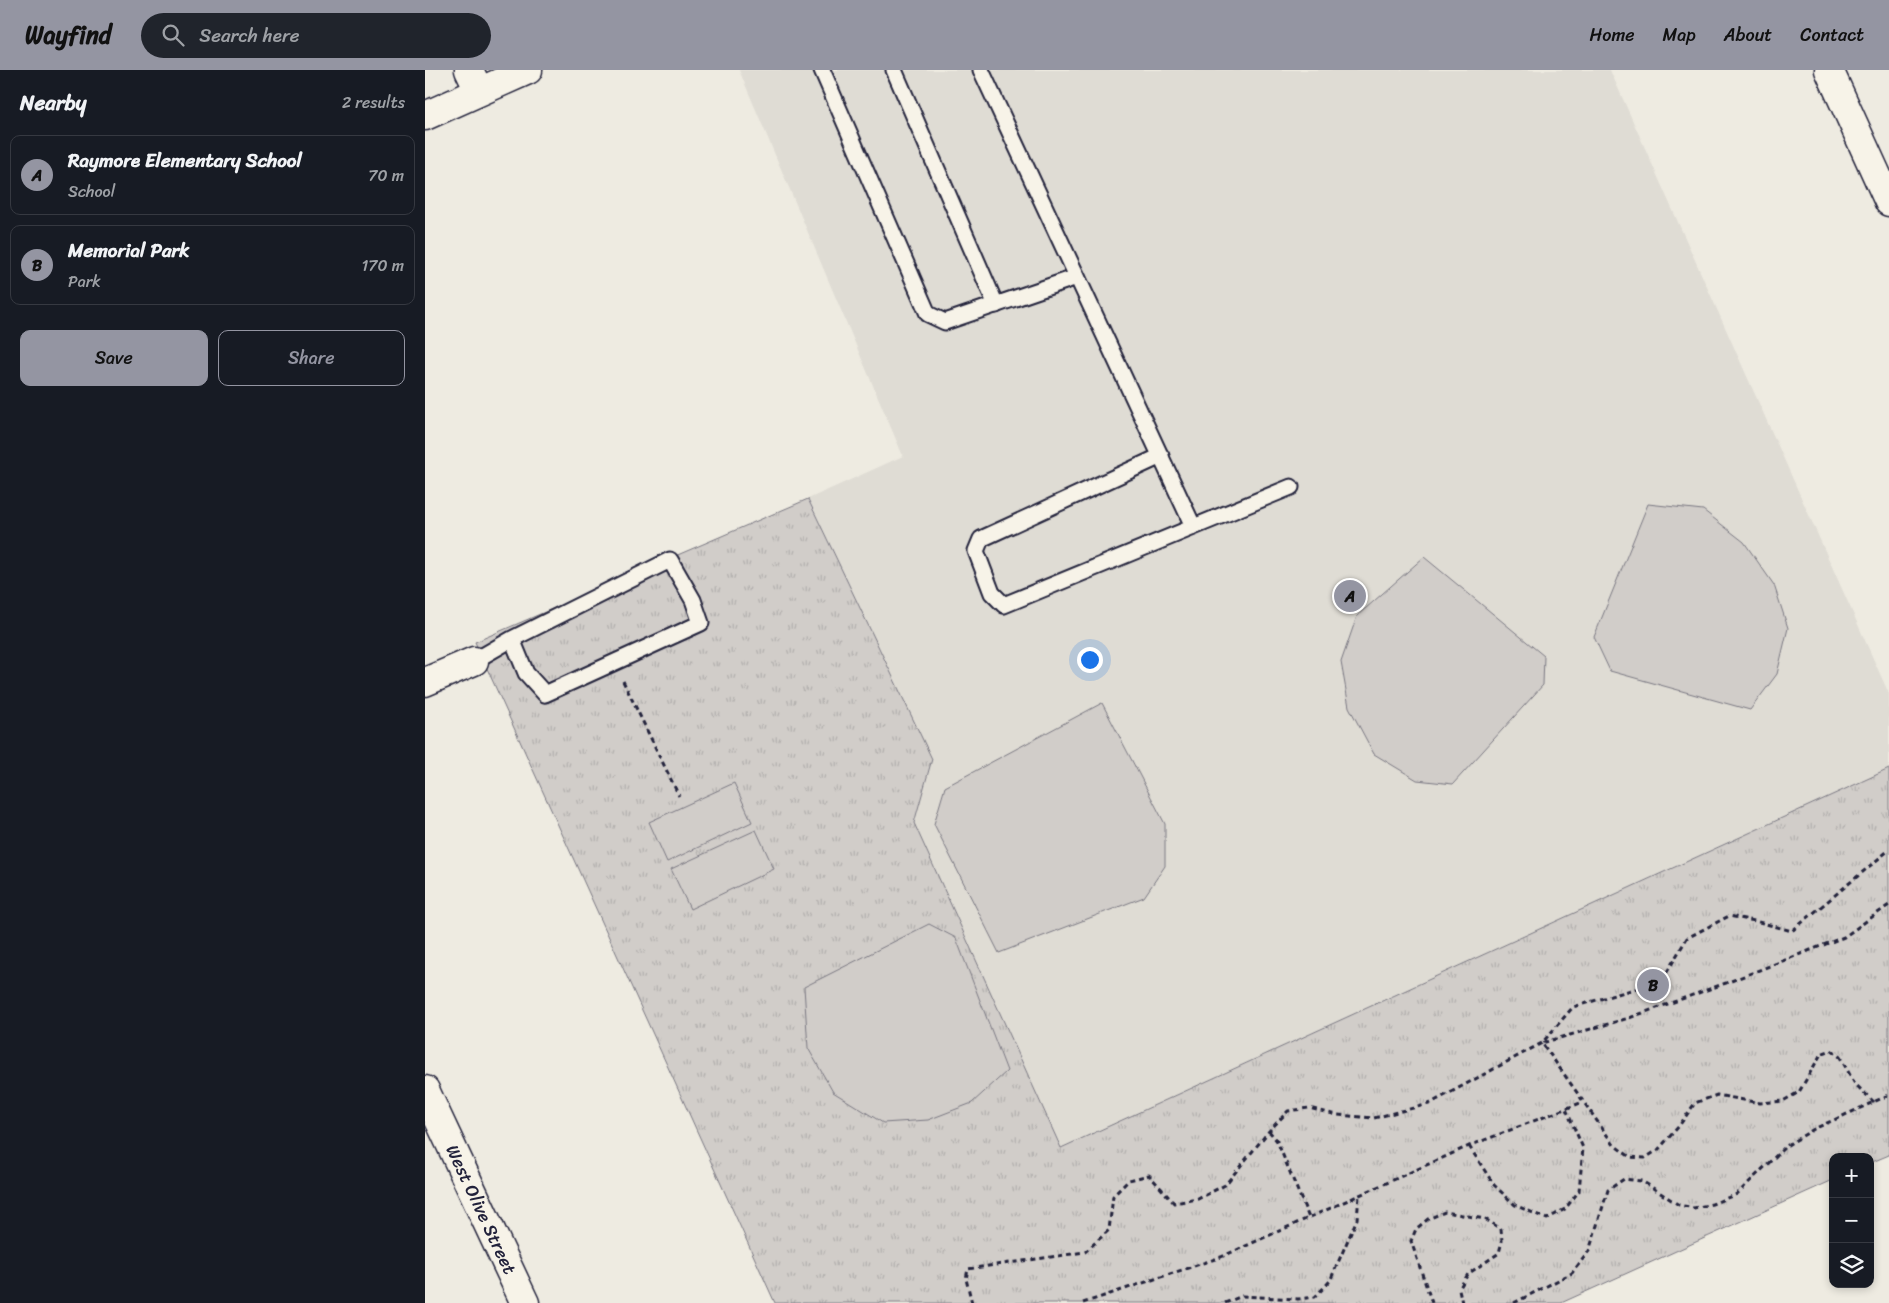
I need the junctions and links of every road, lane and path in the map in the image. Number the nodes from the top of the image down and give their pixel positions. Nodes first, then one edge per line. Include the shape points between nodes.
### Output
1 (528, 70) edge
2 (822, 70) edge
3 (894, 70) edge
4 (981, 70) edge
5 (1829, 70) edge
6 (474, 81) edge
7 (425, 116) edge
8 (1889, 202) edge
9 (1077, 277) junction
10 (996, 305) junction
11 (1161, 456) junction
12 (1291, 487) dead end
13 (1193, 526) junction
14 (512, 638) junction
15 (474, 661) joint
16 (613, 663) junction
17 (425, 682) edge
18 (679, 796) dead end
19 (1889, 850) edge
20 (1889, 905) edge
21 (1542, 1043) junction
22 (425, 1090) edge
23 (1889, 1096) edge
24 (1583, 1102) junction
25 (1874, 1102) junction
26 (1566, 1108) junction
27 (1269, 1131) junction
28 (1469, 1146) junction
29 (1359, 1196) junction
30 (1309, 1218) junction
31 (525, 1303) edge
32 (972, 1303) edge
33 (1083, 1303) edge
34 (1225, 1303) edge
35 (1432, 1303) edge
36 (1462, 1303) edge
37 (1514, 1303) edge

1 - 6 street
2 - 10 lane via 927,314 945,322
3 - 10 lane
4 - 9 lane
5 - 8 street
6 - 7 street
9 - 10 lane
9 - 11 lane
11 - 13 lane
11 - 13 lane via 981,539 976,551 992,593 1004,605
12 - 13 lane
14 - 15 lane
14 - 16 lane via 526,673 545,694
14 - 16 lane via 670,560 693,600 701,623
15 - 17 street
16 - 18 path
19 - 21 path via 1792,932 1729,916 1687,938 1667,972 1638,988 1573,1007
20 - 21 path via 1844,937 1629,1018
21 - 24 path
21 - 27 path via 1429,1104 1374,1118 1337,1115 1309,1108 1288,1111
22 - 31 street, West Olive Street
23 - 25 path
24 - 25 path via 1614,1145 1630,1157 1645,1158 1658,1150 1695,1103 1717,1095 1760,1103 1783,1101 1799,1092 1821,1054 1831,1050 1840,1057 1855,1084
24 - 26 path
25 - 37 path via 1814,1128 1786,1146 1737,1194 1712,1204 1694,1208 1679,1205 1642,1181 1625,1180 1608,1190 1589,1251 1572,1274
26 - 28 path
26 - 28 path via 1583,1148 1579,1191 1565,1209 1547,1219 1515,1205 1494,1185
27 - 30 path via 1277,1141
27 - 32 path via 1225,1185 1198,1199 1174,1203 1149,1175 1129,1180 1113,1196 1109,1230 1085,1252 968,1269 966,1279
28 - 29 path
29 - 30 path
29 - 34 path via 1357,1219 1338,1263 1330,1280 1315,1297 1298,1300 1242,1296
30 - 33 path via 1221,1257
35 - 36 path via 1411,1241 1417,1229 1428,1219 1445,1212 1485,1219 1501,1229 1503,1241 1499,1253 1468,1274 1459,1289

